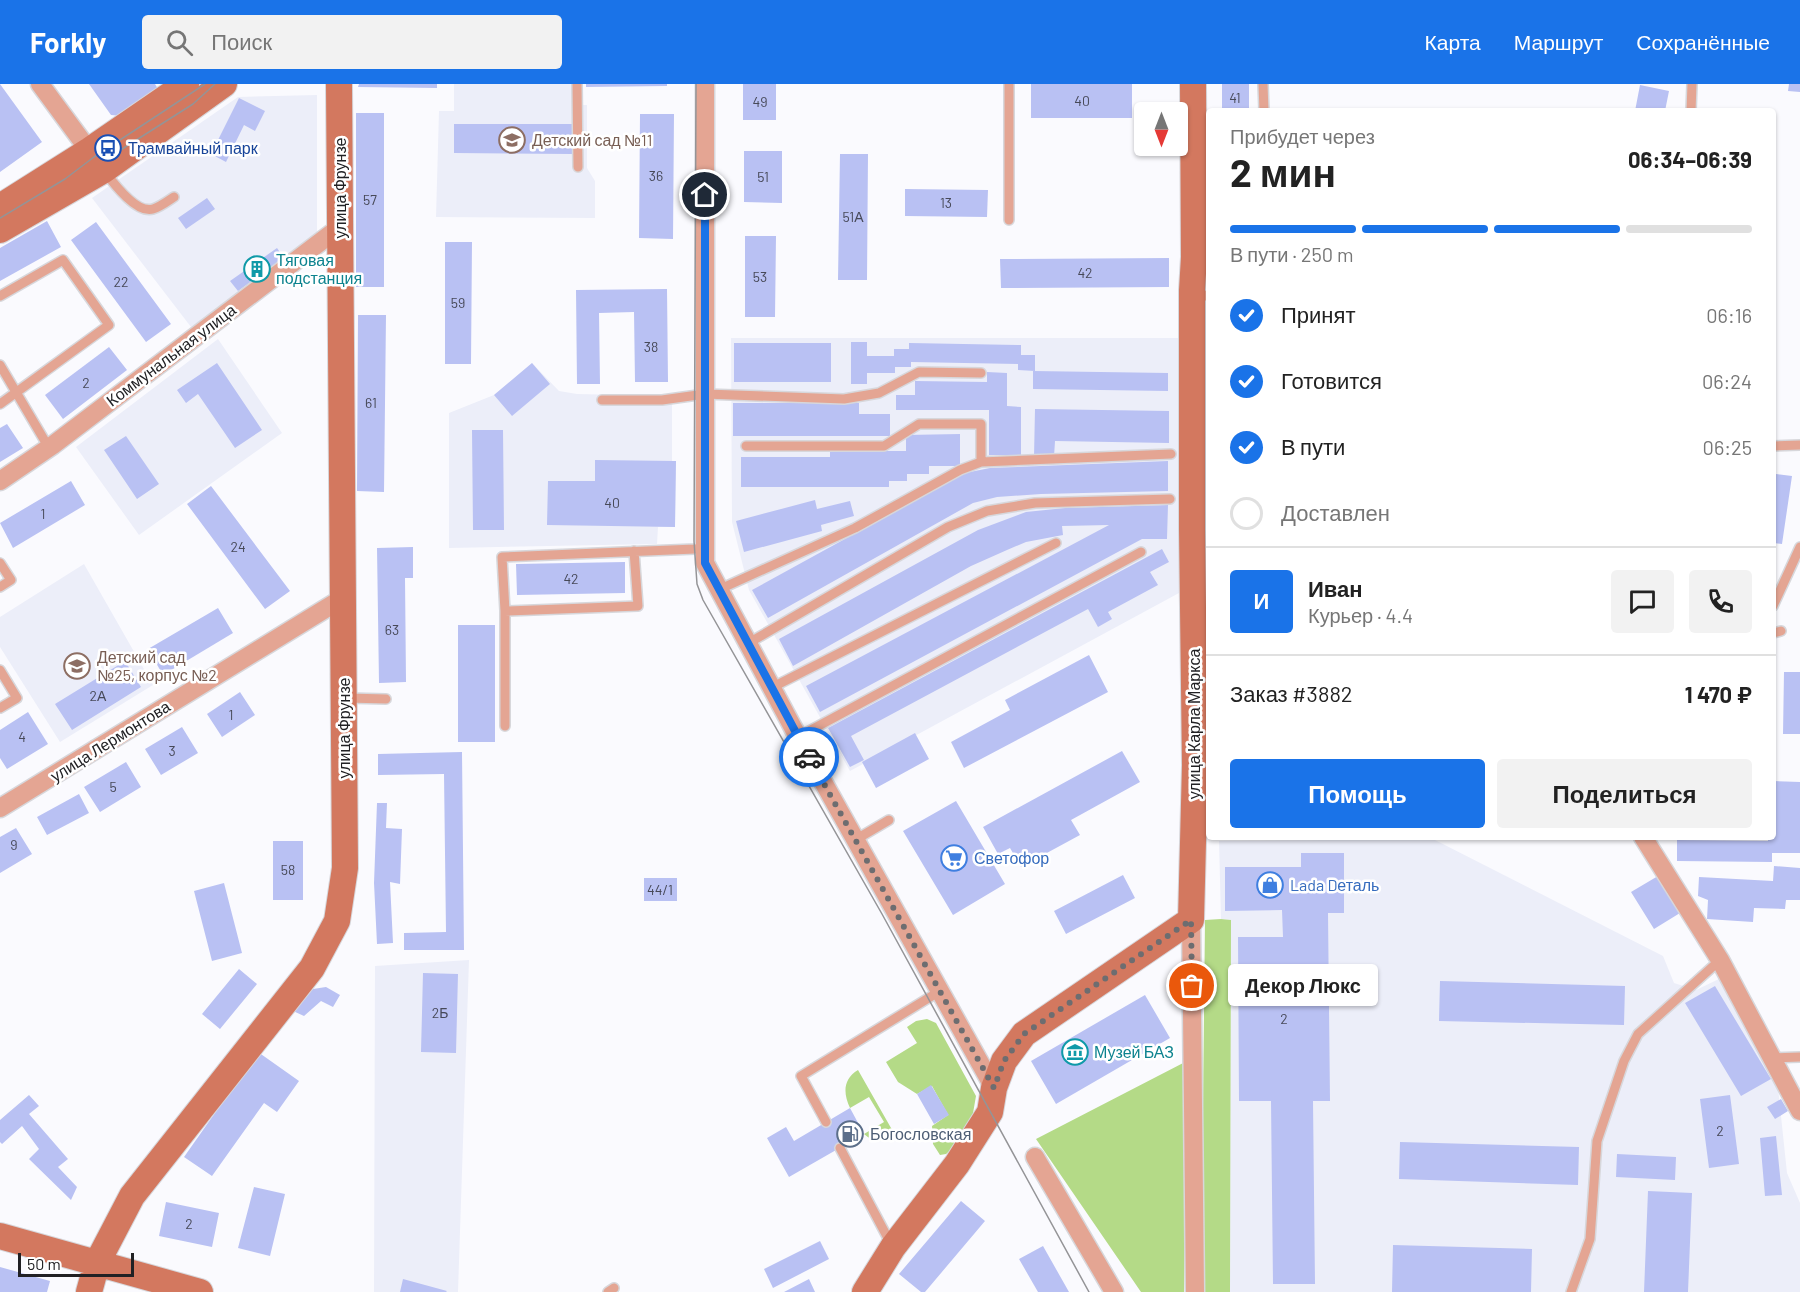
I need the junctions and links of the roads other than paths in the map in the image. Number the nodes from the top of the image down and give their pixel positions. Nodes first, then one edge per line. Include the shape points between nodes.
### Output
1 (40, 84) edge
2 (186, 84) edge
3 (224, 84) edge
4 (339, 84) edge
5 (577, 84) edge
6 (705, 84) edge
7 (1009, 84) edge
8 (1192, 84) edge
9 (1263, 84) edge
10 (1692, 84) edge
11 (1264, 108) edge
12 (1692, 108) edge
13 (97, 160) junction
14 (578, 167) dead end
15 (174, 197) dead end
16 (0, 207) edge
17 (1009, 220) dead end
18 (340, 227) junction
19 (0, 230) edge
20 (1200, 293) edge
21 (0, 296) edge
22 (0, 365) edge
23 (981, 373) dead end
24 (15, 393) junction
25 (705, 394) junction
26 (602, 400) dead end
27 (0, 404) edge
28 (1800, 445) edge
29 (746, 446) dead end
30 (1776, 446) edge
31 (49, 448) junction
32 (1171, 454) dead end
33 (981, 462) junction
34 (0, 480) edge
35 (1170, 500) dead end
36 (1056, 543) dead end
37 (1800, 547) edge
38 (705, 548) junction
39 (634, 551) junction
40 (1141, 552) dead end
41 (0, 563) edge
42 (0, 587) edge
43 (718, 590) junction
44 (343, 598) junction
45 (1776, 599) edge
46 (505, 611) junction
47 (747, 644) junction
48 (0, 670) edge
49 (771, 688) junction
50 (344, 698) junction
51 (386, 699) dead end
52 (0, 708) edge
53 (505, 726) dead end
54 (798, 737) junction
55 (1202, 765) edge
56 (0, 808) edge
57 (889, 820) dead end
58 (855, 840) junction
59 (1645, 840) edge
60 (1191, 920) junction
61 (1720, 960) junction
62 (940, 991) junction
63 (1800, 1057) edge
64 (1772, 1058) junction
65 (994, 1088) junction
66 (1800, 1111) edge
67 (826, 1122) dead end
68 (840, 1148) dead end
69 (1035, 1157) dead end
70 (0, 1236) edge
71 (893, 1247) junction
72 (97, 1263) junction
73 (89, 1292) edge
74 (200, 1292) edge
75 (865, 1292) edge
76 (1114, 1292) edge
77 (1195, 1292) edge
78 (1571, 1292) edge

1 - 13 street
2 - 13 street
3 - 13 street
4 - 18 street, улица Фрунзе
5 - 14 lane
6 - 25 street
7 - 17 lane
8 - 20 street, улица Карла Маркса
9 - 11 lane
10 - 12 lane
13 - 15 lane via 114,183 143,209 152,209
13 - 16 street
13 - 19 street
18 - 31 street, Коммунальная улица
18 - 44 street, улица Фрунзе
20 - 55 street, улица Карла Маркса via 1192,529
21 - 24 lane via 63,260 109,325
22 - 24 lane
23 - 25 lane via 919,372 879,393 844,399
24 - 27 lane
24 - 31 lane
25 - 26 lane via 662,400
25 - 38 street
28 - 30 lane
29 - 33 lane via 884,446 919,424 981,424
31 - 34 street, Коммунальная улица
32 - 33 lane
33 - 43 lane via 855,528
35 - 47 lane via 1035,502 987,510 948,527
36 - 49 lane
37 - 45 lane
38 - 39 lane
38 - 43 street via 705,563
39 - 46 lane via 502,557
39 - 46 lane via 638,606
40 - 54 lane
41 - 42 lane via 11,580
43 - 47 street
44 - 50 street, улица Фрунзе
44 - 56 street, улица Лермонтова
46 - 53 lane
47 - 49 street
48 - 52 lane via 17,698
49 - 54 street
50 - 51 lane
50 - 72 street, улица Фрунзе via 345,868 338,921 312,968 132,1196
54 - 58 street
55 - 60 street, улица Карла Маркса
57 - 58 lane
58 - 62 street
59 - 61 street
60 - 65 street via 1024,1034 1004,1061
60 - 77 street, улица Карла Маркса
61 - 64 street
61 - 78 lane via 1638,1034 1624,1061 1597,1141 1590,1239
62 - 65 street
62 - 67 lane via 801,1076
63 - 64 lane
64 - 66 street
65 - 71 street via 990,1112 957,1164
68 - 71 lane
69 - 76 street
70 - 72 street
71 - 75 street
72 - 73 street, улица Фрунзе
72 - 74 street

